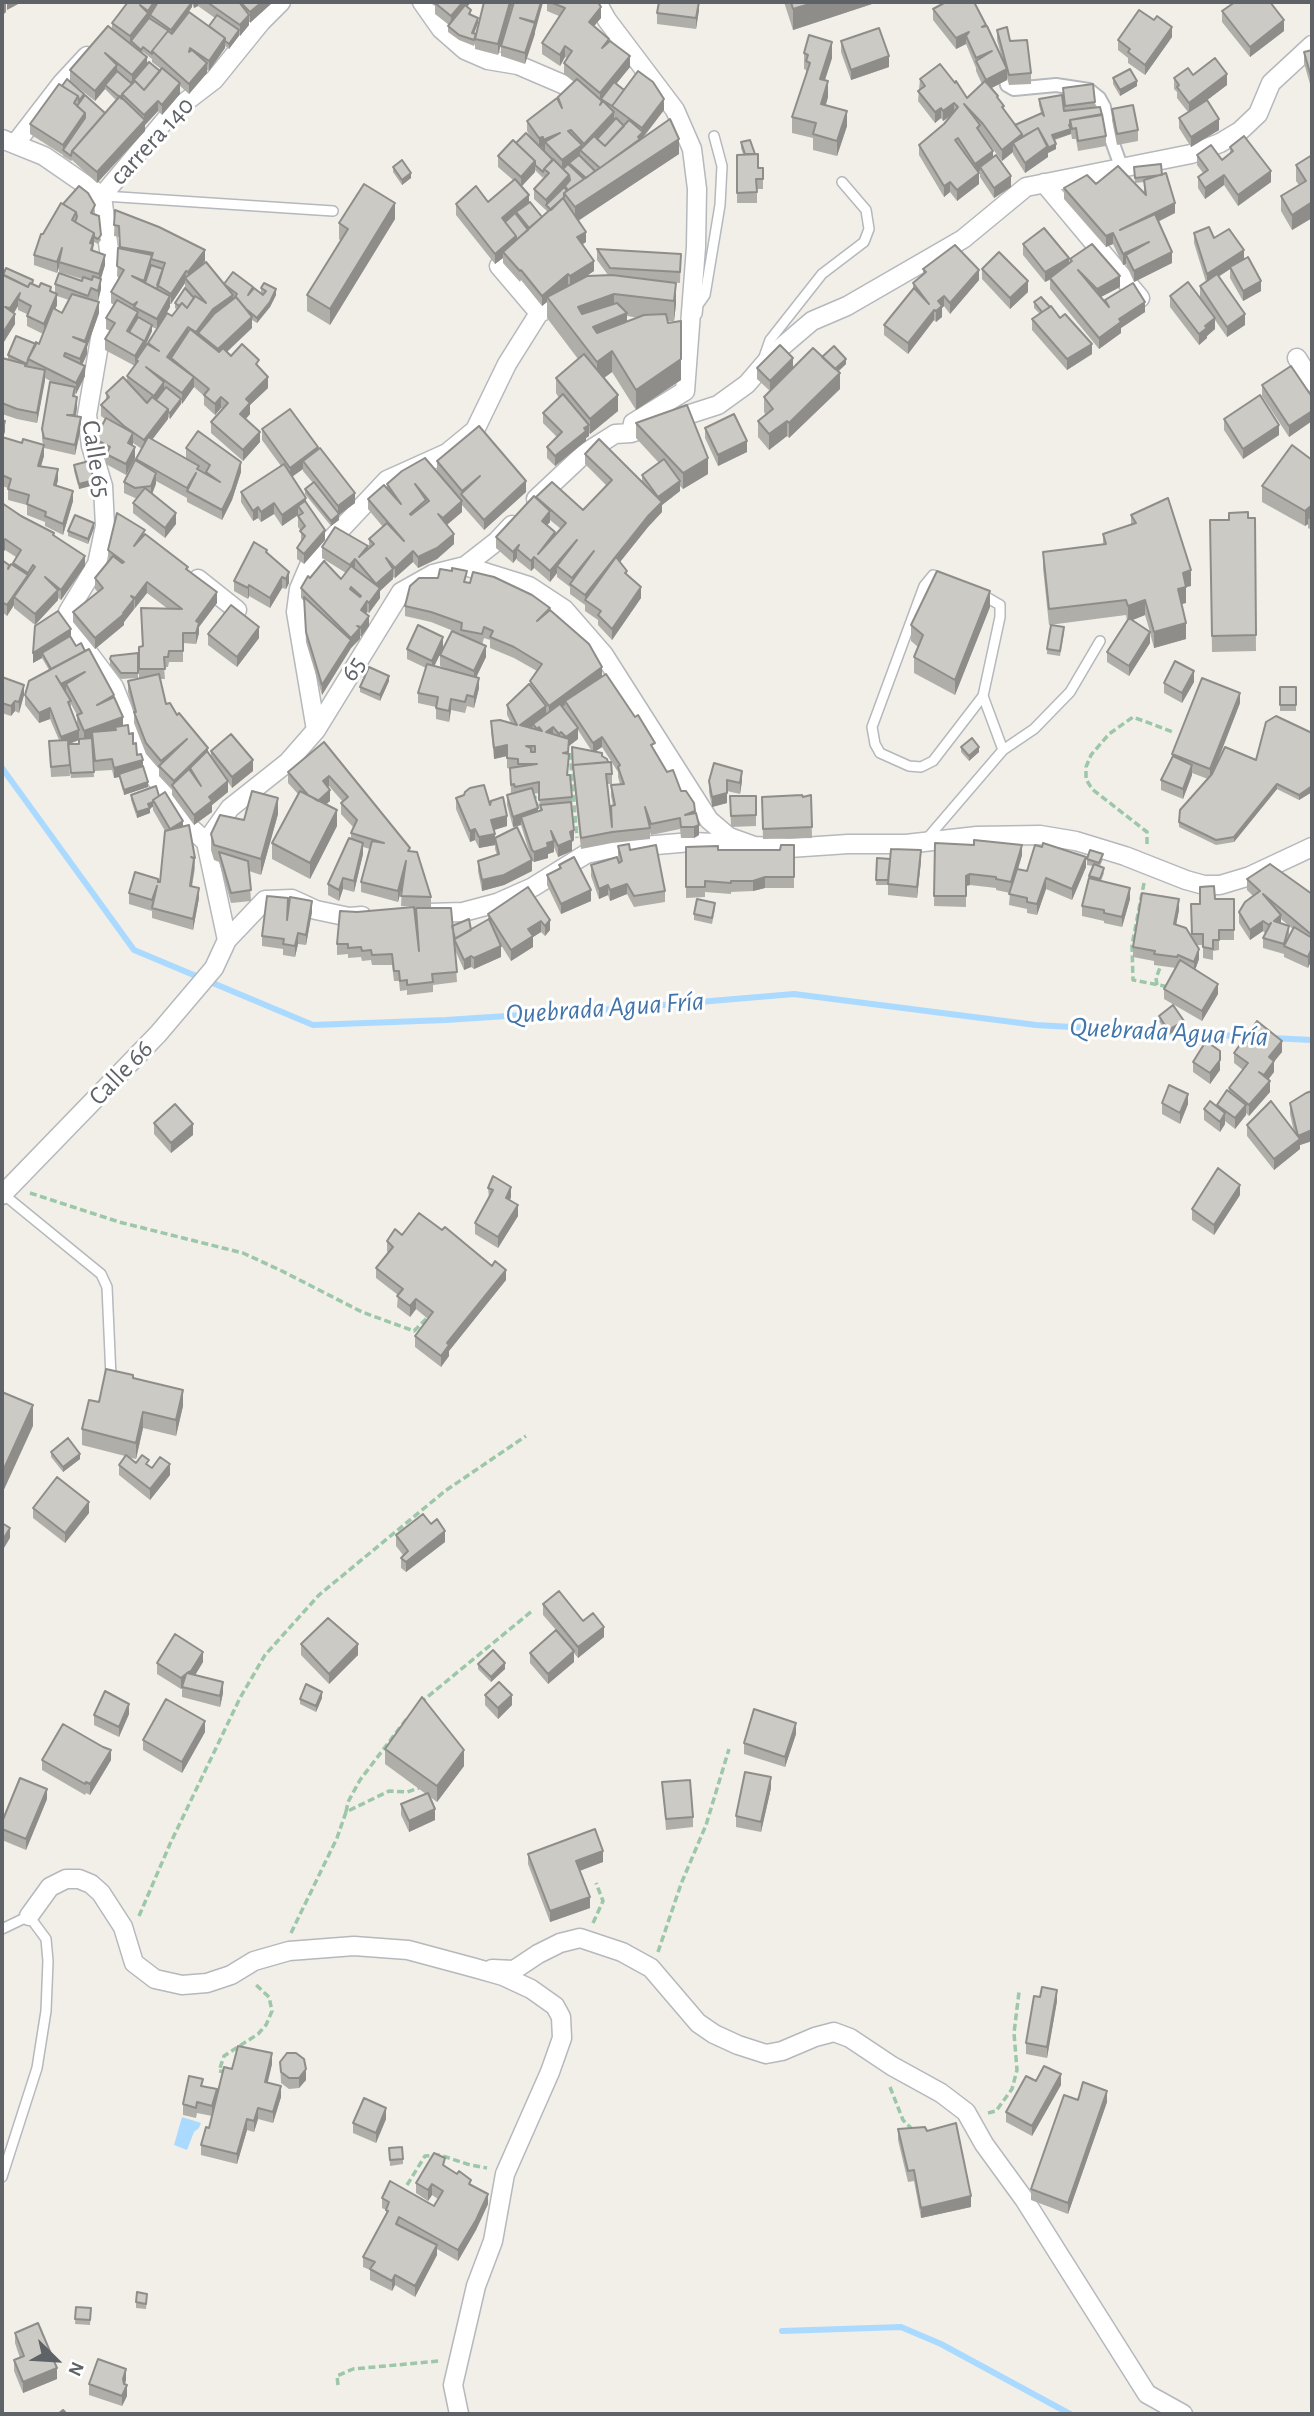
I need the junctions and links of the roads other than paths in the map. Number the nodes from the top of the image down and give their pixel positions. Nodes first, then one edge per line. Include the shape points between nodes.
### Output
1 (281, 2) edge
2 (422, 2) edge
3 (597, 2) edge
4 (97, 45) edge
5 (1312, 45) edge
6 (997, 54) edge
7 (567, 86) edge
8 (714, 136) dead end
9 (8, 141) edge
10 (1122, 169) junction
11 (842, 182) dead end
12 (1044, 183) junction
13 (102, 196) junction
14 (333, 211) dead end
15 (499, 266) dead end
16 (579, 295) edge
17 (1140, 299) edge
18 (539, 313) junction
19 (1297, 358) dead end
20 (760, 368) junction
21 (1312, 382) edge
22 (685, 391) junction
23 (631, 433) junction
24 (104, 508) junction
25 (120, 516) edge
26 (76, 551) edge
27 (97, 564) junction
28 (465, 566) junction
29 (184, 568) edge
30 (958, 585) edge
31 (970, 590) edge
32 (237, 610) edge
33 (1100, 641) dead end
34 (983, 696) junction
35 (316, 730) junction
36 (1003, 750) junction
37 (206, 842) junction
38 (925, 842) junction
39 (754, 846) junction
40 (1312, 847) edge
41 (408, 913) edge
42 (385, 914) edge
43 (227, 940) junction
44 (5, 1192) edge
45 (111, 1377) edge
46 (29, 1916) junction
47 (2, 1929) edge
48 (475, 1968) junction
49 (2, 2177) edge
50 (459, 2414) edge
51 (1183, 2414) edge

1 - 13 street, carrera 140 via 214,79 172,112
2 - 7 street via 441,29 465,50
3 - 22 street via 675,110 692,149 696,247 686,292
4 - 9 street
5 - 10 street via 1270,83 1258,114 1240,131 1191,154
6 - 10 street via 1007,85 1014,89 1056,85 1089,90 1099,98
8 - 22 lane via 722,166 720,205
9 - 13 street, carrera 140 via 44,156
10 - 12 street
11 - 20 lane via 866,210 869,229 864,242 821,275 770,340
12 - 17 street
12 - 20 street via 1026,187 964,239 927,262 811,321
13 - 14 lane
13 - 24 street, Calle 65 via 110,258 108,292 87,415
15 - 18 street
16 - 18 street
18 - 35 street via 507,364 475,430 447,453 387,480 311,561 299,589 296,612
19 - 21 street
20 - 23 street via 718,405
22 - 23 street via 634,423
23 - 28 street via 615,434 585,453 497,541
24 - 25 street
24 - 27 street, Calle 65
26 - 27 street
27 - 37 street, Calle 65 via 68,612 68,620 114,687 142,757 182,820
28 - 35 street, 65 via 433,574 401,592
28 - 39 street via 529,586 564,609 604,655 709,820 729,837
29 - 32 street
30 - 34 lane via 933,575 924,586 872,727 875,744 880,752 921,767 933,761
31 - 34 lane via 1000,605
33 - 36 lane via 1070,692 1034,729
34 - 36 lane
35 - 37 street, 65 via 288,762 230,808
36 - 38 lane
37 - 43 street
38 - 39 street
38 - 40 street via 1040,835 1076,841 1204,885 1250,876
39 - 41 street via 691,842 609,849 586,854 497,903 463,912
42 - 43 street, Calle 66 via 349,917 292,899 265,900
43 - 44 street, Calle 66 via 214,968 158,1034
44 - 45 lane via 100,1274 107,1287
46 - 47 lane
46 - 48 street via 50,1887 66,1879 91,1884 123,1927 134,1963 155,1979 182,1984 207,1983 285,1952 354,1946 408,1951
46 - 49 lane via 46,1939 46,2011 37,2068
48 - 50 street via 531,1989 555,2006 561,2017 562,2038 505,2174 493,2241 476,2286 453,2385
48 - 51 street via 514,1970 560,1943 583,1940 622,1952 652,1968 698,2023 752,2051 782,2051 834,2032 941,2093 966,2112 1147,2394

